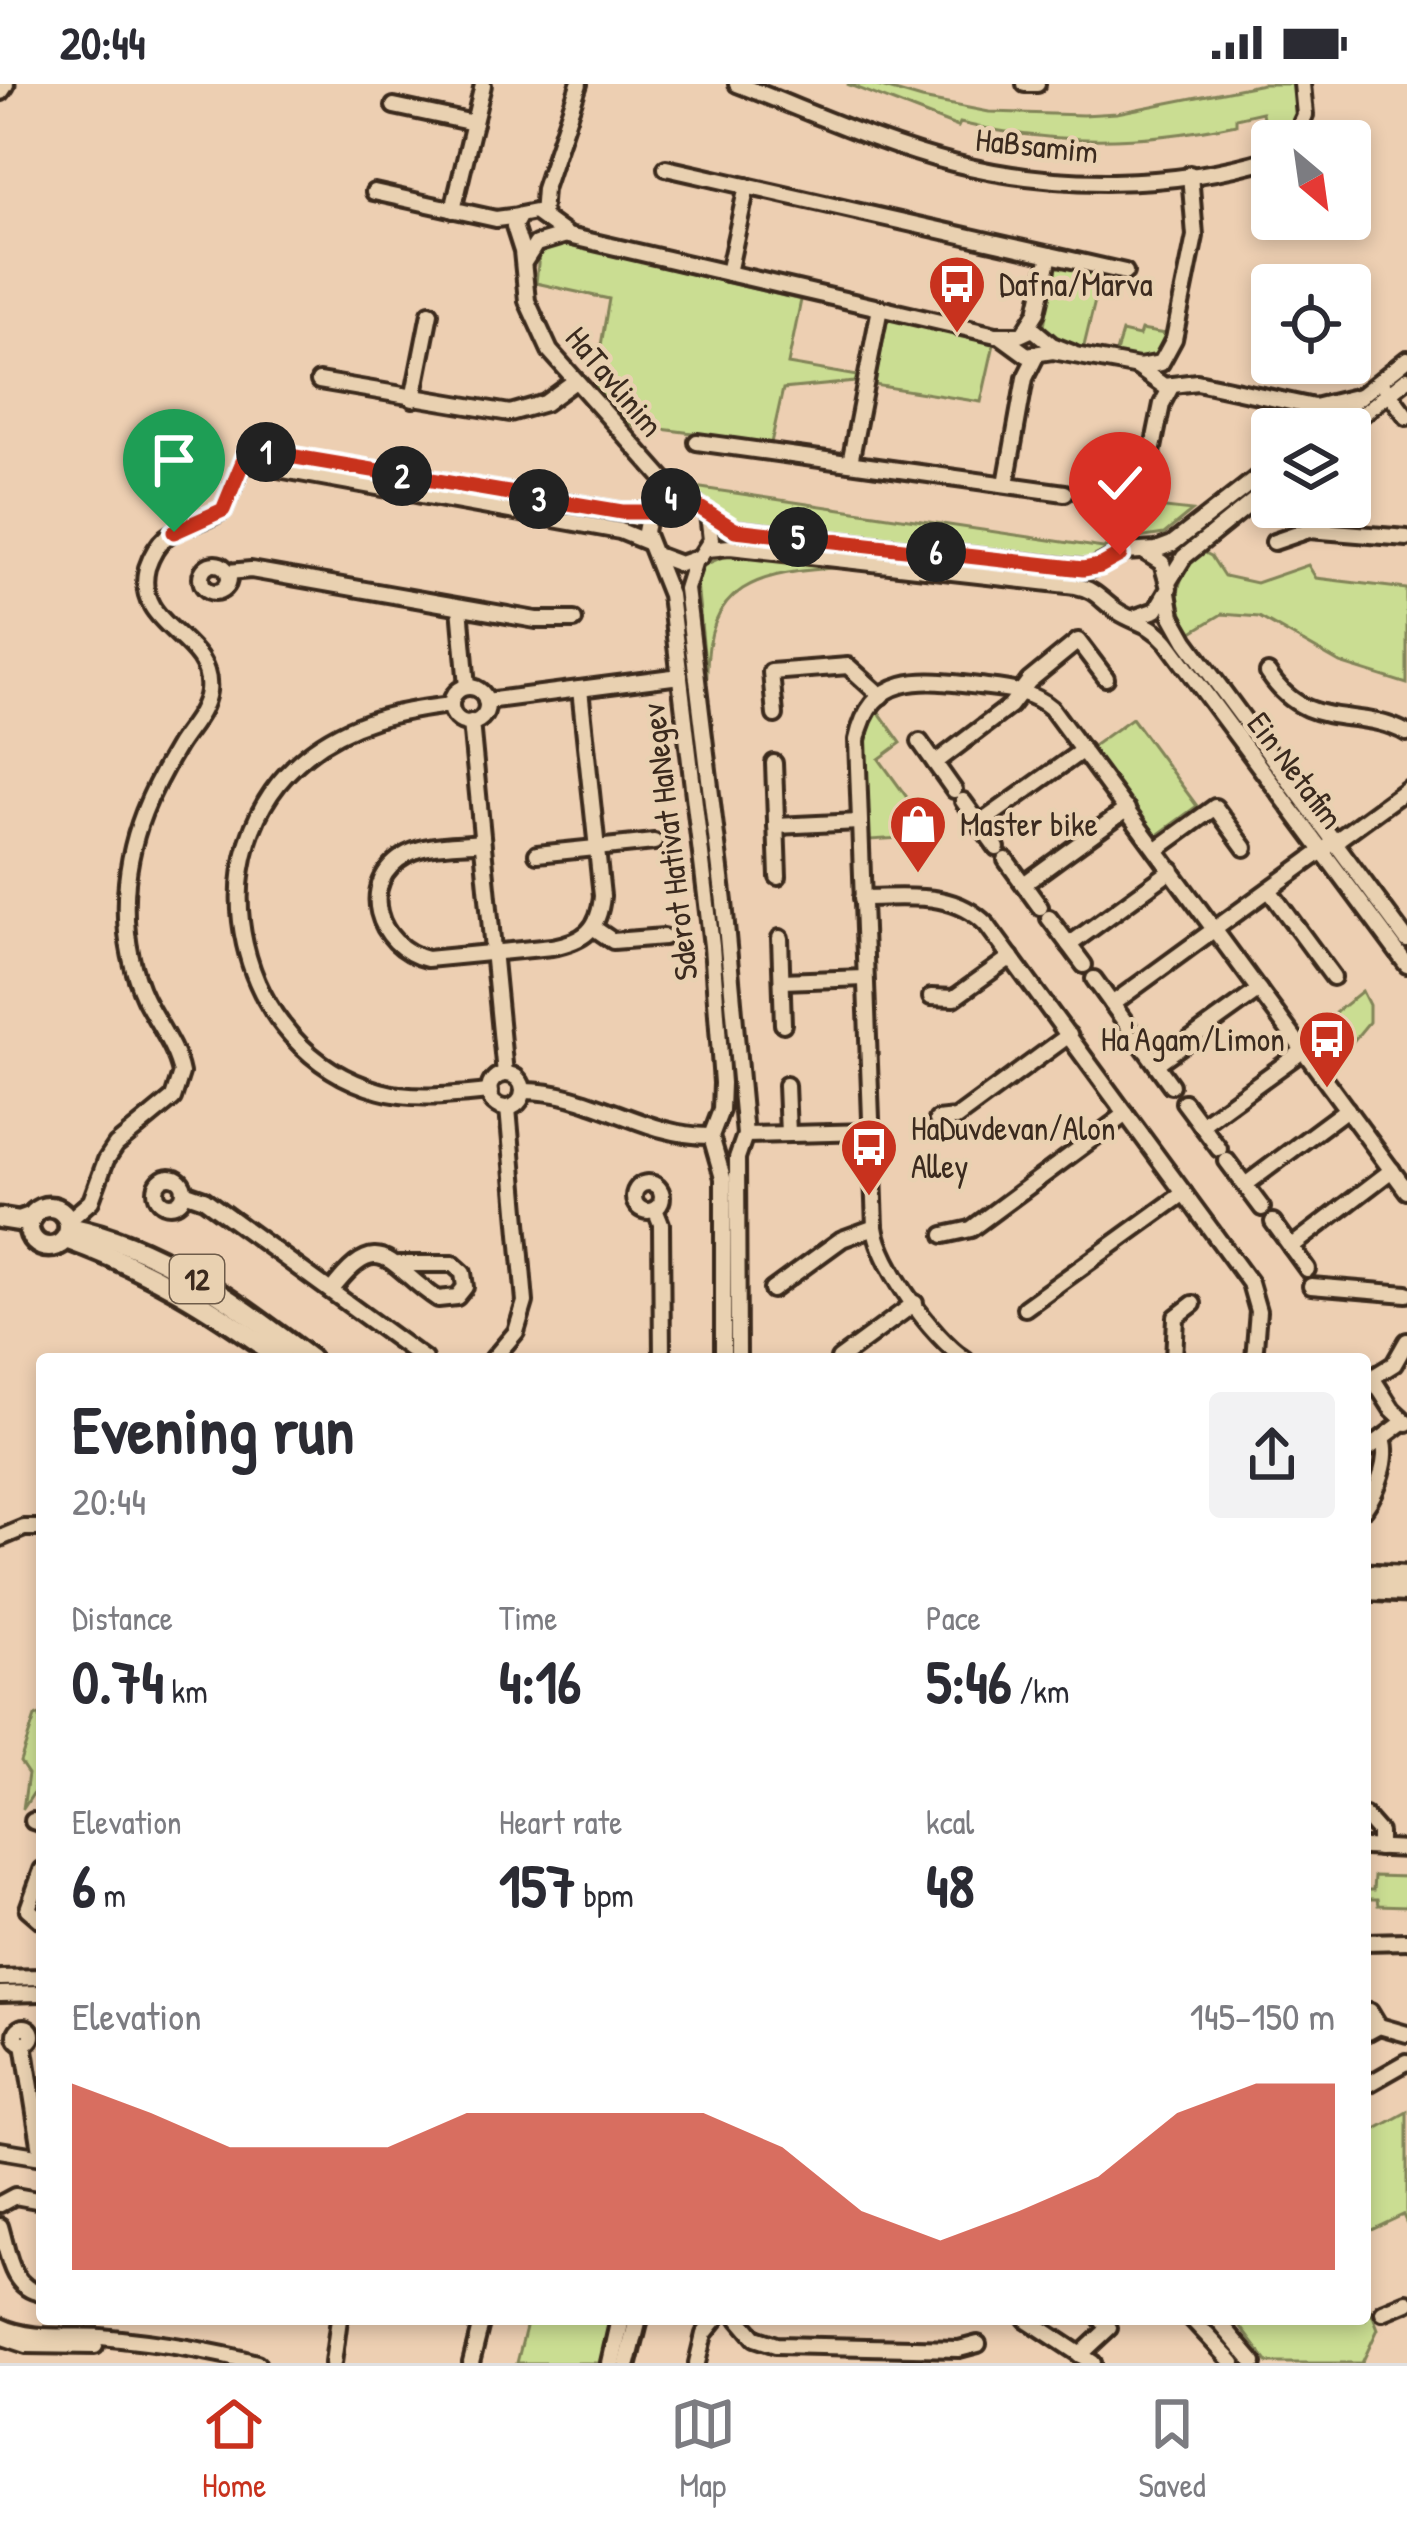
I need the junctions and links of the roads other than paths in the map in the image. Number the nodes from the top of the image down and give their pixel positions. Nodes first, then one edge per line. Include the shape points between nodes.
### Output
1 (579, 84) edge
2 (737, 84) edge
3 (1025, 84) edge
4 (1037, 84) edge
5 (1301, 84) edge
6 (483, 85) edge
7 (394, 106) dead end
8 (1303, 120) edge
9 (474, 123) junction
10 (1251, 162) edge
11 (666, 168) dead end
12 (1190, 175) junction
13 (747, 186) junction
14 (544, 189) junction
15 (374, 193) dead end
16 (453, 210) junction
17 (522, 214) junction
18 (496, 219) junction
19 (544, 219) junction
20 (516, 236) junction
21 (568, 236) junction
22 (539, 242) junction
23 (1050, 255) junction
24 (524, 268) junction
25 (1125, 272) dead end
26 (728, 273) junction
27 (880, 308) junction
28 (430, 313) dead end
29 (1030, 343) junction
30 (1407, 359) edge
31 (1168, 374) junction
32 (1407, 379) edge
33 (319, 381) dead end
34 (575, 381) junction
35 (1384, 387) junction
36 (1360, 396) junction
37 (413, 398) junction
38 (1303, 405) junction
39 (1305, 408) edge
40 (1345, 408) edge
41 (1364, 408) edge
42 (1407, 417) edge
43 (697, 442) dead end
44 (647, 461) junction
45 (245, 463) junction
46 (850, 463) junction
47 (1251, 483) edge
48 (1006, 484) junction
49 (1065, 493) dead end
50 (688, 498) junction
51 (1251, 503) edge
52 (1141, 507) dead end
53 (652, 510) junction
54 (708, 514) junction
55 (1407, 538) edge
56 (1274, 542) dead end
57 (651, 549) junction
58 (1143, 551) junction
59 (701, 555) junction
60 (1115, 558) junction
61 (228, 572) dead end
62 (1168, 587) junction
63 (1107, 600) junction
64 (460, 607) junction
65 (1132, 616) junction
66 (574, 620) dead end
67 (1268, 673) dead end
68 (680, 676) junction
69 (1106, 678) dead end
70 (467, 687) junction
71 (580, 689) junction
72 (1021, 692) junction
73 (881, 696) junction
74 (486, 701) junction
75 (452, 705) junction
76 (775, 715) dead end
77 (471, 722) junction
78 (1407, 733) edge
79 (920, 742) dead end
80 (1083, 750) junction
81 (774, 763) dead end
82 (935, 763) junction
83 (1407, 789) edge
84 (1127, 809) junction
85 (860, 822) junction
86 (979, 824) junction
87 (776, 826) junction
88 (482, 842) junction
89 (654, 842) dead end
90 (1328, 846) junction
91 (597, 848) junction
92 (1245, 848) dead end
93 (1156, 850) junction
94 (537, 854) dead end
95 (1172, 870) junction
96 (778, 877) dead end
97 (1024, 884) junction
98 (1269, 890) junction
99 (862, 898) junction
100 (594, 928) junction
101 (1215, 930) junction
102 (664, 937) dead end
103 (780, 938) dead end
104 (1407, 940) edge
105 (1069, 945) junction
106 (493, 952) junction
107 (1011, 957) junction
108 (1407, 965) edge
109 (1333, 977) dead end
110 (865, 978) junction
111 (782, 981) junction
112 (1259, 990) junction
113 (931, 998) dead end
114 (1112, 1004) junction
115 (783, 1024) dead end
116 (1069, 1035) junction
117 (1304, 1049) junction
118 (1156, 1064) junction
119 (505, 1075) junction
120 (786, 1084) dead end
121 (1172, 1085) dead end
122 (523, 1090) junction
123 (490, 1092) junction
124 (1184, 1102) dead end
125 (508, 1108) junction
126 (1348, 1109) junction
127 (1126, 1114) junction
128 (937, 1120) dead end
129 (1201, 1125) junction
130 (871, 1132) junction
131 (788, 1134) junction
132 (714, 1135) junction
133 (742, 1136) junction
134 (1392, 1170) junction
135 (1245, 1185) junction
136 (1407, 1191) edge
137 (184, 1192) dead end
138 (1184, 1193) junction
139 (1262, 1208) dead end
140 (655, 1209) dead end
141 (33, 1216) junction
142 (0, 1219) edge
143 (1273, 1222) dead end
144 (874, 1227) junction
145 (68, 1229) junction
146 (0, 1231) edge
147 (944, 1235) dead end
148 (32, 1238) junction
149 (1291, 1247) junction
150 (399, 1264) dead end
151 (1307, 1269) dead end
152 (1311, 1286) dead end
153 (772, 1290) dead end
154 (331, 1292) junction
155 (1407, 1294) edge
156 (915, 1303) junction
157 (1193, 1304) dead end
158 (1025, 1307) dead end
159 (1407, 1341) edge
160 (274, 1353) edge
161 (302, 1353) edge
162 (416, 1353) edge
163 (498, 1353) edge
164 (662, 1353) edge
165 (723, 1353) edge
166 (738, 1353) edge
167 (847, 1353) edge
168 (958, 1353) edge
169 (1174, 1353) edge
170 (1255, 1353) edge
171 (1371, 1379) edge
172 (1371, 1383) edge
173 (1406, 1422) edge
174 (1383, 1438) junction
175 (1371, 1447) edge
176 (1371, 1498) edge
177 (36, 1528) edge
178 (0, 1538) edge
179 (1371, 1574) edge
180 (1407, 1576) edge
181 (1371, 1590) edge
182 (1407, 1592) edge
183 (1372, 1847) edge
184 (1407, 1849) edge
185 (36, 1887) edge
186 (36, 1916) edge
187 (1407, 1941) edge
188 (1371, 1942) edge
189 (36, 1977) edge
190 (0, 1978) edge
191 (36, 1993) edge
192 (0, 1994) edge
193 (1372, 2026) edge
194 (1407, 2034) edge
195 (24, 2043) dead end
196 (1407, 2062) edge
197 (1371, 2083) edge
198 (36, 2119) edge
199 (0, 2150) edge
200 (36, 2156) edge
201 (36, 2199) edge
202 (0, 2204) edge
203 (0, 2226) edge
204 (36, 2291) edge
205 (1407, 2302) edge
206 (1383, 2312) dead end
207 (56, 2325) edge
208 (339, 2325) edge
209 (480, 2325) edge
210 (620, 2325) edge
211 (636, 2325) edge
212 (711, 2325) edge
213 (744, 2325) edge
214 (1035, 2325) edge
215 (1106, 2325) edge
216 (1198, 2325) edge
217 (1222, 2325) edge
218 (0, 2326) edge
219 (0, 2336) edge
220 (57, 2341) junction
221 (978, 2344) dead end
222 (1086, 2359) edge
223 (257, 2363) edge
224 (333, 2363) edge
225 (471, 2363) edge
226 (611, 2363) edge
227 (627, 2363) edge
228 (697, 2363) edge
229 (1233, 2363) edge
230 (1254, 2363) edge

1 - 14 street
2 - 12 street, HaBsamim via 912,151 993,172 1086,181
3 - 4 street, HaBsamim
5 - 8 street
6 - 9 street
7 - 9 street
9 - 16 street
10 - 12 street, HaBsamim
11 - 13 street
12 - 31 street via 1196,229
13 - 23 street
13 - 26 street
14 - 17 street
14 - 19 street
15 - 16 street
16 - 18 street
17 - 18 street
17 - 19 street
17 - 20 street
18 - 20 street
19 - 21 street
19 - 22 street
20 - 22 street
20 - 24 street, HaTavlinim
21 - 22 street
21 - 26 street
22 - 24 street
23 - 25 street
23 - 29 street
24 - 34 street, HaTavlinim via 539,333
26 - 27 street
27 - 29 street
27 - 46 street
28 - 37 street
29 - 31 street
29 - 48 street
30 - 35 street
31 - 38 street
31 - 52 street
32 - 35 street
33 - 37 street
34 - 37 street via 537,407 510,413
34 - 44 street, HaTavlinim
35 - 36 street
35 - 41 street
35 - 42 street
36 - 38 street
36 - 40 street
38 - 39 street
43 - 46 street
44 - 50 street, HaTavlinim
44 - 53 street, HaTavlinim via 658,484
45 - 53 street via 248,449 585,507
45 - 57 street via 620,531
45 - 145 street via 223,510 166,537 146,576 154,612 198,654 208,684 142,816 127,886 134,969 177,1058 179,1082 162,1111 116,1145 91,1201
46 - 48 street
47 - 58 street via 1177,541
48 - 49 street
50 - 53 street
50 - 54 street
51 - 62 street via 1192,549
53 - 57 street via 645,526
54 - 59 street via 712,530
54 - 60 street via 735,530 1079,568
55 - 56 street via 1309,530
57 - 59 street via 674,564
57 - 68 street, Sderot Hativat HaNegev via 669,590
58 - 60 street
58 - 62 street via 1162,563
59 - 63 street via 730,547 1076,586
59 - 133 street, Sderot Hativat HaNegev via 686,589 727,922
60 - 63 street via 1103,580
61 - 64 street
62 - 65 street via 1152,613
62 - 90 street, Ein Netafim via 1186,641
63 - 65 street
64 - 66 street
64 - 70 street
65 - 90 street, Ein Netafim via 1171,647
67 - 78 street via 1307,709
68 - 71 street
68 - 132 street, Sderot Hativat HaNegev via 718,1005 722,1092
69 - 72 street via 1078,641
70 - 74 street
70 - 75 street
71 - 74 street
71 - 91 street
72 - 73 street via 918,680
72 - 80 street via 1051,707
72 - 82 street
73 - 76 street via 848,666 771,672
73 - 85 street via 857,740
74 - 77 street via 483,716
75 - 77 street
75 - 123 street via 372,719 302,758 250,835 238,914 261,992 293,1040 322,1064 405,1096
77 - 88 street
79 - 82 street
80 - 84 street
80 - 86 street
81 - 87 street
82 - 86 street
83 - 90 street
84 - 93 street
84 - 97 street
85 - 87 street
85 - 99 street
86 - 97 street
87 - 96 street
88 - 106 street
88 - 106 street via 404,856 384,874 376,908 410,955
89 - 91 street
90 - 98 street
90 - 104 street, Ein Netafim
90 - 108 street, Ein Netafim
91 - 94 street
91 - 100 street via 602,896
92 - 93 street via 1215,807
93 - 95 street
95 - 101 street
95 - 105 street
97 - 105 street
98 - 101 street
98 - 109 street
99 - 107 street via 956,903 979,917
99 - 110 street
100 - 102 street via 613,940
100 - 106 street via 572,943
101 - 112 street
101 - 114 street
103 - 111 street
105 - 114 street
106 - 119 street
107 - 113 street via 955,998
107 - 116 street
110 - 111 street
110 - 130 street
111 - 115 street
112 - 117 street
112 - 118 street
114 - 118 street
116 - 127 street
116 - 128 street via 956,1118
117 - 126 street
117 - 129 street
118 - 121 street
119 - 122 street
119 - 123 street
120 - 131 street
122 - 125 street
122 - 132 street via 567,1094 666,1132
123 - 125 street
124 - 129 street
125 - 163 street via 525,1301 516,1332
126 - 134 street
126 - 135 street
127 - 138 street
127 - 147 street via 971,1229
129 - 135 street
130 - 131 street
130 - 144 street
131 - 133 street
132 - 133 street via 730,1118
132 - 133 street via 726,1153
132 - 165 street, Sderot Hativat HaNegev via 723,1185
133 - 166 street, Sderot Hativat HaNegev
134 - 136 street
134 - 149 street
135 - 139 street
137 - 154 street
138 - 158 street
138 - 170 street via 1255,1292
140 - 164 street via 662,1224
141 - 142 highway, 12
141 - 145 highway, 12 via 62,1212
141 - 148 highway
143 - 149 street
144 - 153 street via 842,1239
144 - 156 street via 885,1261
145 - 148 highway, 12 via 50,1247
145 - 160 highway, 12 via 162,1278
145 - 161 highway, 12 via 100,1233 170,1264
146 - 148 highway, 12
149 - 151 street
150 - 154 street via 363,1258
152 - 155 street
154 - 162 street
156 - 167 street
156 - 168 street
157 - 169 street via 1176,1317
159 - 171 street via 1394,1364
172 - 173 street
173 - 174 street
174 - 175 street
174 - 176 street
177 - 178 street
179 - 180 highway
181 - 182 highway
183 - 184 street
185 - 186 street via 28,1909
187 - 188 street
189 - 190 street
191 - 192 street
193 - 194 street
195 - 198 street
196 - 197 street
199 - 200 street
201 - 202 street
203 - 204 street via 21,2285
205 - 206 street
207 - 220 street
208 - 224 street
209 - 225 street
210 - 226 main road
211 - 227 main road
212 - 228 street
213 - 221 street via 776,2345
214 - 222 street
215 - 222 street
216 - 229 street
217 - 230 street
218 - 220 street
219 - 220 street via 27,2345
220 - 223 street via 204,2350

